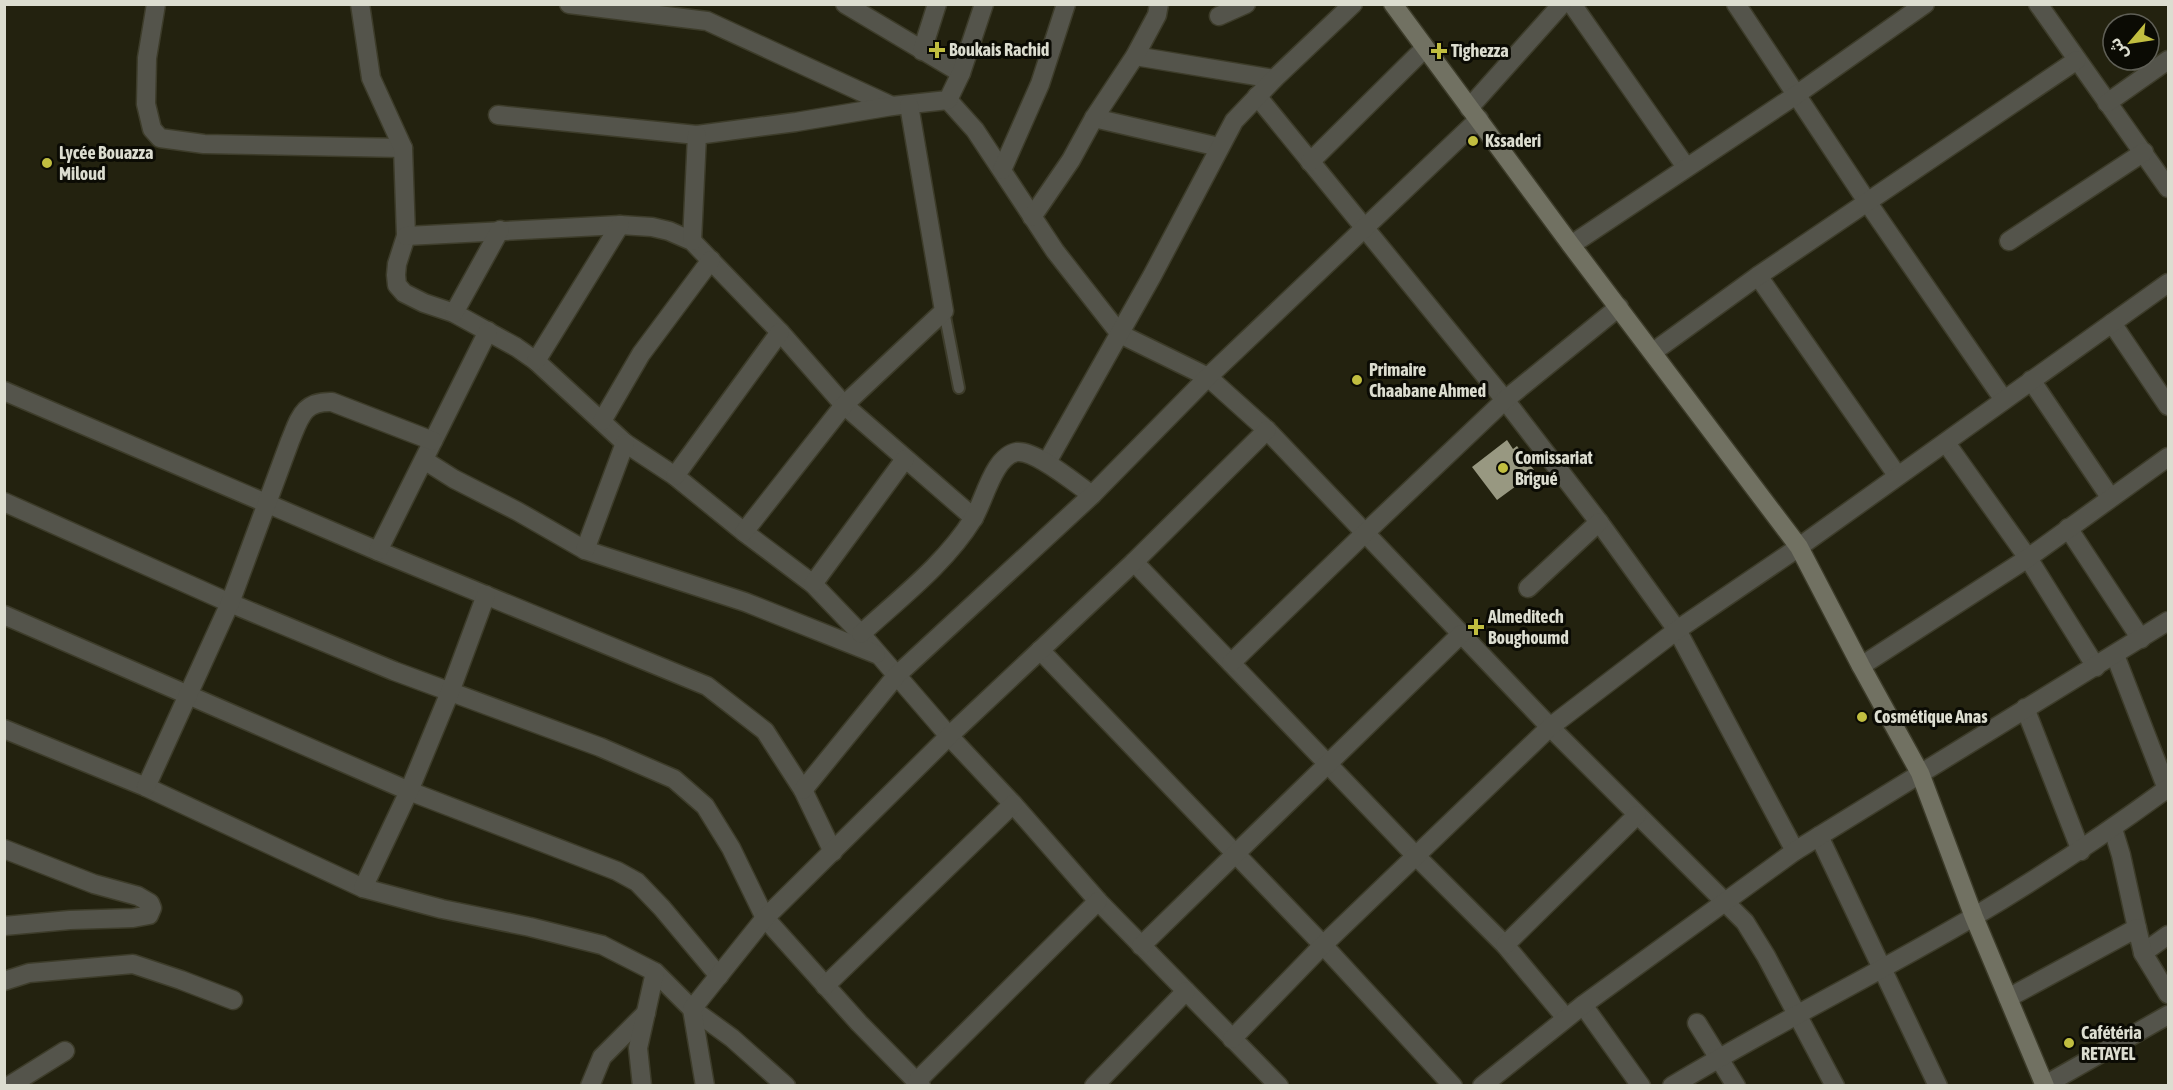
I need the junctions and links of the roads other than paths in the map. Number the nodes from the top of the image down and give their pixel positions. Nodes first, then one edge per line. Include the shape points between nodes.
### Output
1 (156, 4) edge
2 (360, 4) edge
3 (569, 4) edge
4 (937, 4) edge
5 (984, 4) edge
6 (1066, 4) edge
7 (1159, 4) edge
8 (1246, 4) edge
9 (1353, 4) edge
10 (1393, 4) edge
11 (1572, 4) edge
12 (1736, 4) edge
13 (1925, 4) edge
14 (2038, 4) edge
15 (848, 5) edge
16 (1551, 9) edge
17 (1219, 16) dead end
18 (1425, 48) junction
19 (922, 51) junction
20 (1135, 56) junction
21 (2077, 60) junction
22 (2169, 60) edge
23 (961, 73) junction
24 (1274, 79) junction
25 (1796, 95) junction
26 (1257, 96) junction
27 (948, 100) junction
28 (2108, 103) junction
29 (900, 105) junction
30 (1474, 113) junction
31 (498, 115) dead end
32 (1094, 118) junction
33 (697, 135) junction
34 (1219, 147) junction
35 (403, 148) junction
36 (2144, 152) junction
37 (1310, 162) junction
38 (1686, 167) junction
39 (1002, 170) junction
40 (2169, 188) edge
41 (1868, 203) junction
42 (1032, 217) junction
43 (620, 225) junction
44 (1364, 227) junction
45 (500, 230) junction
46 (406, 236) junction
47 (692, 241) junction
48 (2009, 241) dead end
49 (1571, 245) junction
50 (711, 260) junction
51 (1758, 276) junction
52 (2169, 283) edge
53 (1619, 307) junction
54 (944, 311) junction
55 (454, 314) junction
56 (2112, 323) junction
57 (488, 331) junction
58 (780, 332) junction
59 (1120, 334) junction
60 (1653, 351) junction
61 (536, 361) junction
62 (1208, 377) junction
63 (2031, 381) junction
64 (959, 388) dead end
65 (4, 391) edge
66 (1505, 400) junction
67 (2004, 400) junction
68 (844, 405) junction
69 (2169, 406) edge
70 (602, 421) junction
71 (1267, 430) junction
72 (433, 441) junction
73 (1946, 442) junction
74 (625, 443) junction
75 (905, 459) junction
76 (424, 460) junction
77 (1047, 462) junction
78 (2166, 465) edge
79 (1897, 475) junction
80 (675, 476) junction
81 (1092, 495) junction
82 (2110, 497) junction
83 (266, 503) junction
84 (7, 510) edge
85 (974, 518) junction
86 (1599, 522) junction
87 (2068, 528) junction
88 (744, 532) junction
89 (1365, 533) junction
90 (1799, 547) junction
91 (585, 550) junction
92 (378, 551) junction
93 (2028, 558) junction
94 (1134, 562) junction
95 (813, 584) junction
96 (1528, 588) dead end
97 (486, 595) junction
98 (230, 603) junction
99 (4, 615) edge
100 (2169, 621) edge
101 (1677, 630) junction
102 (861, 634) junction
103 (1461, 634) junction
104 (2141, 639) junction
105 (1040, 650) junction
106 (878, 655) junction
107 (2115, 655) junction
108 (1231, 663) junction
109 (1861, 666) junction
110 (2096, 667) junction
111 (896, 676) junction
112 (450, 693) junction
113 (187, 694) junction
114 (2025, 708) junction
115 (1550, 727) junction
116 (4, 729) edge
117 (949, 736) junction
118 (1328, 763) junction
119 (1920, 773) junction
120 (146, 788) junction
121 (2168, 789) edge
122 (803, 790) junction
123 (409, 791) junction
124 (1013, 804) junction
125 (1637, 815) junction
126 (2113, 828) junction
127 (1820, 836) junction
128 (4, 849) edge
129 (1795, 850) junction
130 (2081, 851) junction
131 (832, 852) junction
132 (1235, 854) junction
133 (1416, 856) junction
134 (363, 888) junction
135 (1098, 901) junction
136 (1725, 901) junction
137 (1974, 917) junction
138 (765, 918) junction
139 (4, 926) edge
140 (2137, 928) junction
141 (2169, 935) edge
142 (1323, 945) junction
143 (1505, 945) junction
144 (1141, 946) junction
145 (2143, 953) junction
146 (1881, 968) junction
147 (655, 972) junction
148 (719, 976) junction
149 (4, 981) edge
150 (825, 986) junction
151 (1186, 992) junction
152 (2169, 994) edge
153 (2008, 998) junction
154 (233, 1000) dead end
155 (1583, 1005) junction
156 (692, 1009) junction
157 (646, 1012) junction
158 (1798, 1015) junction
159 (2169, 1015) edge
160 (1566, 1017) junction
161 (1697, 1023) dead end
162 (1232, 1039) junction
163 (65, 1051) dead end
164 (1718, 1058) junction
165 (919, 1083) edge
166 (2045, 1085) edge
167 (9, 1086) edge
168 (590, 1086) edge
169 (642, 1086) edge
170 (705, 1086) edge
171 (786, 1086) edge
172 (1094, 1086) edge
173 (1279, 1086) edge
174 (1453, 1086) edge
175 (1482, 1086) edge
176 (1641, 1086) edge
177 (1672, 1086) edge
178 (1736, 1086) edge
179 (1835, 1086) edge
180 (1938, 1086) edge

1 - 35 street via 147,58 146,104 152,129 160,138 204,144
2 - 35 street via 371,78
3 - 29 street via 707,21
4 - 19 street
5 - 23 street
6 - 39 street via 1040,84
7 - 20 street
8 - 17 street
9 - 24 street
10 - 18 street
11 - 38 street
12 - 25 street
13 - 25 street
14 - 21 street
15 - 19 street
16 - 30 street
18 - 30 street
18 - 37 street
19 - 23 street
20 - 24 street
20 - 32 street
21 - 28 street
21 - 41 street
22 - 28 street
23 - 27 street
24 - 26 street
25 - 38 street
25 - 41 street
26 - 34 street via 1234,121
26 - 37 street
27 - 29 street
27 - 39 street via 975,130
28 - 36 street
29 - 33 street
29 - 54 street
30 - 44 street
30 - 49 street
31 - 33 street
32 - 34 street
32 - 42 street
33 - 47 street
34 - 59 street
35 - 46 street
36 - 40 street
36 - 48 street
37 - 44 street
38 - 49 street
39 - 42 street
41 - 51 street
41 - 67 street
42 - 59 street
43 - 45 street
43 - 47 street via 652,227
43 - 61 street
44 - 62 street
44 - 66 street
45 - 46 street
45 - 55 street
46 - 55 street via 397,264 397,285 404,293
47 - 50 street
49 - 53 street
50 - 58 street
50 - 70 street via 641,354
51 - 60 street
51 - 79 street
52 - 56 street
53 - 60 street
53 - 66 street
54 - 64 lane
54 - 68 street
55 - 57 street
56 - 63 street
56 - 69 street
57 - 61 street
57 - 72 street
58 - 68 street
58 - 80 street
59 - 62 street
59 - 77 street
60 - 90 street
61 - 70 street
62 - 71 street
62 - 81 street
63 - 67 street
63 - 82 street
65 - 83 street
66 - 86 street
66 - 89 street
67 - 73 street
68 - 75 street
68 - 88 street
70 - 74 street
71 - 89 street
71 - 94 street
72 - 76 street
72 - 83 street via 332,402 319,401 307,407 298,420
73 - 79 street
73 - 93 street
74 - 80 street
74 - 91 street
75 - 85 street
75 - 95 street
76 - 91 street
76 - 92 street
77 - 81 street
77 - 85 street via 1022,453 1009,455 996,468
78 - 82 street
79 - 90 street
80 - 88 street
81 - 111 street
82 - 87 street
83 - 92 street
83 - 98 street
84 - 98 street
85 - 102 street via 947,554
86 - 96 street
86 - 101 street
87 - 93 street
87 - 104 street
88 - 95 street
89 - 103 street
89 - 108 street
90 - 101 street
90 - 109 street
91 - 106 street via 745,602
92 - 97 street
93 - 109 street
93 - 110 street
94 - 105 street
94 - 108 street
95 - 102 street
97 - 112 street
97 - 122 street via 707,686 765,731
98 - 112 street
98 - 113 street
99 - 113 street
100 - 104 street
101 - 115 street
101 - 129 street
102 - 106 street
103 - 115 street
103 - 118 street
104 - 107 street
105 - 117 street
105 - 132 street
106 - 111 street
107 - 110 street
107 - 121 street
108 - 118 street
109 - 119 street
110 - 114 street
111 - 117 street
111 - 122 street
112 - 123 street
112 - 138 street via 674,778 705,806 731,848
113 - 120 street
113 - 123 street
114 - 119 street
114 - 130 street
115 - 125 street
115 - 133 street
116 - 120 street
117 - 124 street
117 - 131 street
118 - 132 street
118 - 133 street
119 - 127 street
119 - 137 street
120 - 134 street
121 - 126 street
122 - 131 street
123 - 134 street
123 - 148 street via 637,882
124 - 135 street
124 - 150 street
125 - 136 street
125 - 143 street
126 - 130 street
126 - 140 street
127 - 129 street
127 - 146 street
128 - 139 street via 94,884 138,896 152,908 149,915 133,918
129 - 136 street
130 - 137 street
131 - 138 street
132 - 142 street
132 - 144 street
133 - 142 street
133 - 143 street
134 - 147 street via 602,945
135 - 144 street
135 - 165 street
136 - 155 street
136 - 158 street via 1745,922
137 - 146 street
137 - 153 street
138 - 148 street
138 - 150 street
140 - 145 street
140 - 153 street
141 - 145 street
142 - 162 street
142 - 174 street
143 - 160 street
144 - 151 street
145 - 152 street
146 - 158 street
146 - 180 street
147 - 156 street
147 - 157 street
148 - 156 street
149 - 154 street via 29,973 133,964
150 - 165 street
151 - 162 street
151 - 172 street
153 - 166 street
155 - 160 street
155 - 176 street
156 - 170 street
156 - 171 street
157 - 168 street via 602,1057
157 - 169 street via 638,1048
158 - 164 street
158 - 179 street
159 - 166 street
160 - 175 street
161 - 164 street
162 - 173 street
163 - 167 street
164 - 177 street
164 - 178 street

